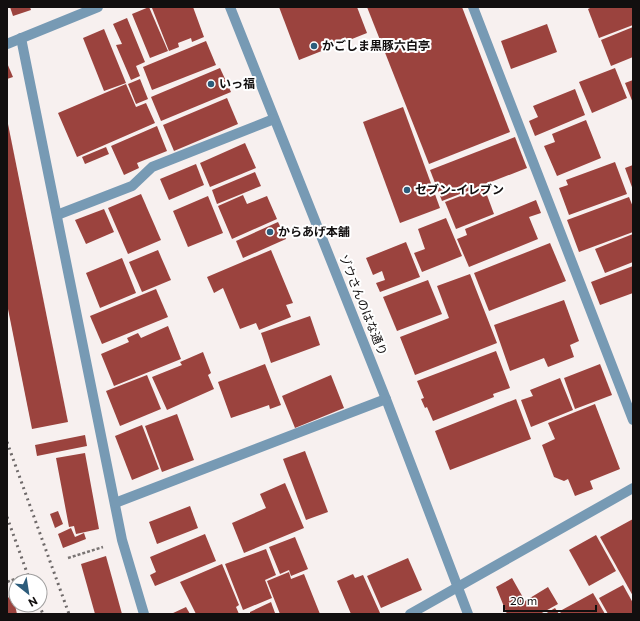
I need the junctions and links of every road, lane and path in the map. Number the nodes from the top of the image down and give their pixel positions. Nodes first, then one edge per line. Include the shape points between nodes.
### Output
1 (98, 7) edge
2 (230, 7) edge
3 (473, 7) edge
4 (21, 38) junction
5 (7, 43) edge
6 (274, 119) junction
7 (57, 215) junction
8 (386, 400) junction
9 (633, 420) edge
10 (633, 488) edge
11 (115, 502) junction
12 (122, 540) junction
13 (68, 558) dead end
14 (457, 586) junction
15 (144, 614) edge
16 (410, 614) edge
17 (468, 614) edge

1 - 4 street
2 - 6 street, ゾウさんのはな通り
3 - 9 street
4 - 5 street
4 - 7 street
6 - 7 street via 152,167 132,186
6 - 8 street, ゾウさんのはな通り
7 - 11 street
8 - 11 street
8 - 14 street, ゾウさんのはな通り
10 - 14 street
11 - 12 street
12 - 13 path
12 - 15 street
14 - 16 street
14 - 17 street, ゾウさんのはな通り

